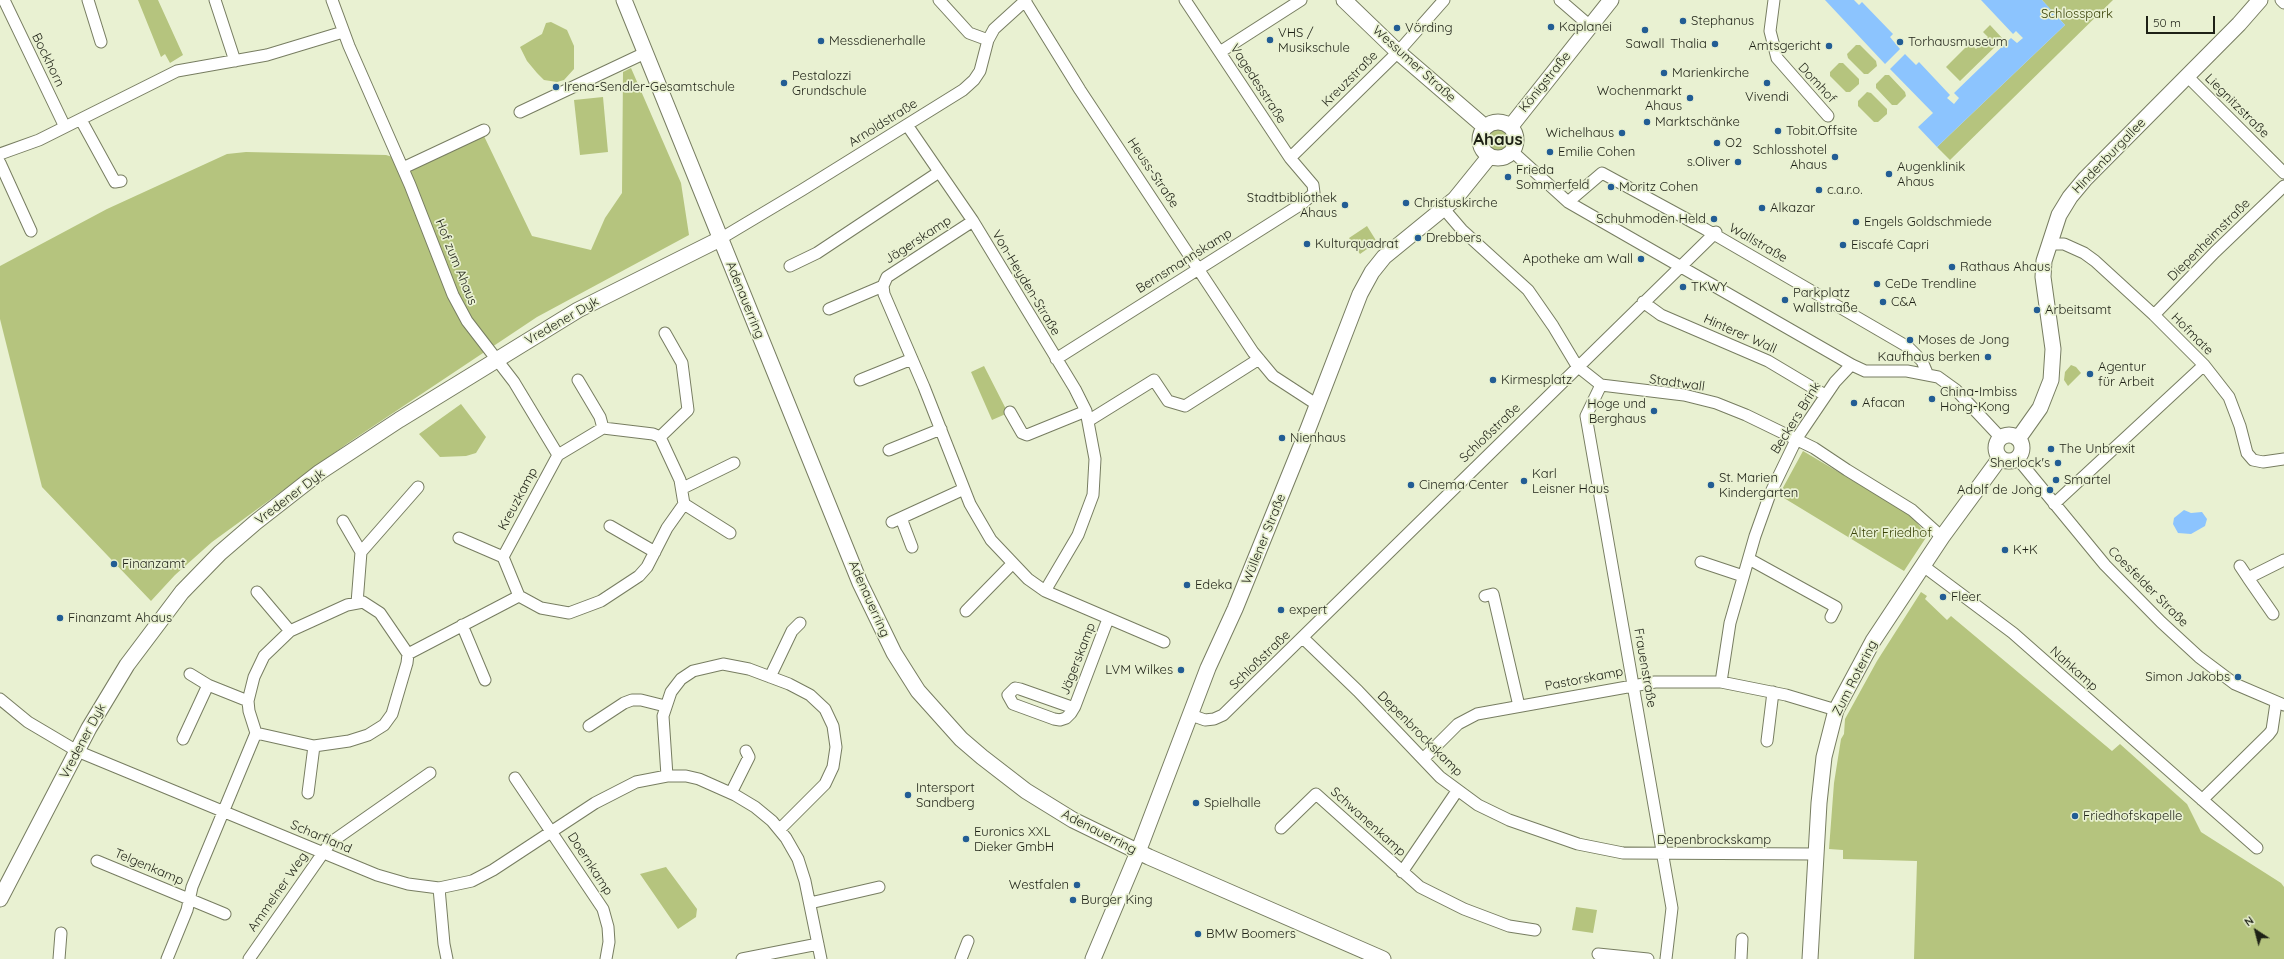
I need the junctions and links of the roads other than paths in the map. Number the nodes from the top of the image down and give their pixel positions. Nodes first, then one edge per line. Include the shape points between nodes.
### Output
1 (88, 0) edge
2 (215, 0) edge
3 (332, 0) edge
4 (624, 0) edge
5 (939, 0) edge
6 (1025, 0) edge
7 (1185, 0) edge
8 (1301, 0) edge
9 (1344, 0) edge
10 (1444, 0) edge
11 (1560, 0) edge
12 (1611, 0) edge
13 (1774, 0) edge
14 (2260, 0) edge
15 (2282, 0) edge
16 (6, 3) edge
17 (2284, 3) edge
18 (1590, 26) junction
19 (343, 32) junction
20 (988, 40) junction
21 (101, 42) dead end
22 (1220, 52) junction
23 (1398, 52) junction
24 (645, 53) junction
25 (235, 62) junction
26 (2187, 76) junction
27 (520, 112) dead end
28 (1828, 116) dead end
29 (81, 120) junction
30 (907, 125) junction
31 (1510, 126) junction
32 (65, 127) junction
33 (1485, 127) junction
34 (484, 130) dead end
35 (1513, 152) junction
36 (0, 154) edge
37 (1489, 157) junction
38 (1290, 158) junction
39 (0, 163) edge
40 (403, 168) junction
41 (939, 172) junction
42 (2284, 173) edge
43 (1310, 180) joint
44 (121, 181) dead end
45 (2284, 186) edge
46 (1568, 202) junction
47 (1444, 209) junction
48 (972, 221) junction
49 (31, 231) dead end
50 (1714, 233) junction
51 (720, 239) junction
52 (2049, 244) junction
53 (790, 266) dead end
54 (1678, 267) junction
55 (1200, 269) junction
56 (884, 286) junction
57 (1643, 302) junction
58 (829, 309) dead end
59 (2154, 316) junction
60 (665, 333) dead end
61 (497, 359) junction
62 (912, 359) junction
63 (1259, 359) junction
64 (1056, 360) junction
65 (1848, 363) junction
66 (2204, 365) junction
67 (1577, 366) junction
68 (1927, 373) junction
69 (578, 380) dead end
70 (860, 380) dead end
71 (1600, 386) junction
72 (1825, 396) junction
73 (1316, 404) junction
74 (1010, 412) dead end
75 (1087, 416) junction
76 (603, 428) junction
77 (941, 429) junction
78 (660, 437) junction
79 (1797, 438) junction
80 (2001, 438) junction
81 (2018, 439) junction
82 (889, 450) dead end
83 (558, 455) junction
84 (2000, 458) junction
85 (2017, 458) junction
86 (2284, 459) edge
87 (734, 464) dead end
88 (418, 487) dead end
89 (683, 488) junction
90 (964, 489) junction
91 (684, 504) junction
92 (2054, 504) junction
93 (343, 521) dead end
94 (610, 526) dead end
95 (730, 533) dead end
96 (1942, 537) junction
97 (459, 538) dead end
98 (912, 547) dead end
99 (361, 552) junction
100 (655, 552) junction
101 (503, 557) junction
102 (1749, 559) junction
103 (2284, 560) edge
104 (1701, 562) dead end
105 (1012, 564) junction
106 (1922, 565) junction
107 (2240, 566) dead end
108 (1742, 576) junction
109 (2248, 578) junction
110 (1045, 591) junction
111 (257, 592) dead end
112 (518, 596) junction
113 (1485, 596) dead end
114 (357, 603) junction
115 (966, 611) dead end
116 (2273, 614) dead end
117 (1830, 617) dead end
118 (1108, 619) junction
119 (800, 624) dead end
120 (462, 625) junction
121 (290, 631) junction
122 (1303, 638) junction
123 (1164, 642) dead end
124 (412, 652) junction
125 (190, 674) dead end
126 (770, 677) junction
127 (485, 680) dead end
128 (1721, 682) junction
129 (1634, 684) junction
130 (208, 685) junction
131 (1773, 692) junction
132 (0, 698) edge
133 (248, 701) junction
134 (2280, 704) edge
135 (665, 706) junction
136 (1519, 706) junction
137 (1074, 708) junction
138 (1836, 710) junction
139 (1191, 715) junction
140 (589, 726) dead end
141 (256, 733) junction
142 (182, 739) dead end
143 (1767, 741) dead end
144 (314, 746) junction
145 (77, 751) junction
146 (746, 751) dead end
147 (1423, 759) junction
148 (430, 773) dead end
149 (667, 776) junction
150 (515, 778) dead end
151 (1457, 791) junction
152 (308, 793) dead end
153 (731, 793) junction
154 (2202, 800) junction
155 (223, 812) junction
156 (1280, 828) dead end
157 (780, 829) junction
158 (552, 832) junction
159 (2257, 848) dead end
160 (324, 852) junction
161 (1138, 852) junction
162 (1663, 854) junction
163 (1816, 854) junction
164 (97, 861) dead end
165 (1402, 872) junction
166 (878, 887) dead end
167 (439, 888) junction
168 (0, 899) edge
169 (190, 900) junction
170 (810, 903) junction
171 (225, 914) dead end
172 (1535, 930) dead end
173 (61, 933) dead end
174 (1742, 939) dead end
175 (968, 941) dead end
176 (818, 944) junction
177 (1598, 954) dead end
178 (59, 959) edge
179 (167, 959) edge
180 (249, 959) edge
181 (447, 959) edge
182 (606, 959) edge
183 (742, 959) edge
184 (821, 959) edge
185 (961, 959) edge
186 (1093, 959) edge
187 (1383, 959) edge
188 (1648, 959) edge
189 (1666, 959) edge
190 (1741, 959) edge
191 (1810, 959) edge

1 - 21 street
2 - 25 street
3 - 19 street, Hof zum Ahaus
4 - 24 street, Adenauerring
5 - 20 street via 969,33
6 - 20 street, Arnoldstraße via 994,29
6 - 55 street, Heuss-Straße via 1080,90
7 - 22 street, Vagedesstraße
8 - 22 street
9 - 23 street, Wessumer Straße
10 - 23 street, Kreuzstraße
11 - 18 street
12 - 18 street, Königstraße
13 - 28 street, Domhof via 1770,31 1777,58
14 - 26 street, Hindenburgallee
15 - 17 street
16 - 32 street, Bockhorn
18 - 31 street, Königstraße
19 - 25 street
19 - 40 street, Hof zum Ahaus
20 - 30 street, Arnoldstraße via 984,62 974,80
22 - 38 street, Vagedesstraße
23 - 33 street, Wessumer Straße
23 - 38 street, Kreuzstraße
24 - 27 street
24 - 51 street, Adenauerring
25 - 29 street via 177,71
26 - 42 street, Liegnitzstraße
26 - 52 street, Hindenburgallee via 2070,197 2059,216
29 - 32 street
29 - 44 street via 115,182
30 - 41 street, Von-Heyden-Straße
30 - 51 street, Arnoldstraße
31 - 33 street via 1497,122
31 - 35 street via 1517,141
32 - 36 street
33 - 37 street via 1480,143
34 - 40 street
35 - 37 street via 1502,158
35 - 46 street
37 - 47 street, Wüllener Straße
38 - 43 street, Vagedesstraße
39 - 49 street
40 - 61 street, Hof zum Ahaus via 453,296 467,321
41 - 48 street, Von-Heyden-Straße
41 - 53 street via 817,253
43 - 55 street, Bernsmannskamp via 1314,190 1309,198
45 - 59 street, Diepenheimstraße via 2215,252
46 - 50 street, Wallstraße via 1602,173
46 - 54 street
47 - 67 street via 1462,230 1528,290
47 - 73 street, Wüllener Straße via 1398,243 1372,272 1360,294
48 - 56 street, Jägerskamp via 887,276
48 - 64 street, Von-Heyden-Straße
50 - 54 street, Schloßstraße
50 - 68 street, Wallstraße via 1908,347 1922,361
51 - 61 street, Vredener Dyk via 578,310
51 - 161 street, Adenauerring via 863,590 890,647 918,691 961,739 1026,791 1073,820
52 - 59 street, Hofmate via 2064,244 2084,253
52 - 81 street, Hindenburgallee via 2043,277 2053,349 2051,380 2048,393 2037,414
54 - 57 street, Schloßstraße
54 - 65 street
55 - 63 street, Heuss-Straße
55 - 64 street, Bernsmannskamp
56 - 58 street
56 - 62 street, Jägerskamp via 884,294
57 - 67 street, Schloßstraße
57 - 72 street, Hinterer Wall via 1660,315 1768,361
59 - 66 street, Hofmate
60 - 78 street via 682,363 688,410
61 - 83 street via 514,382
61 - 145 street, Vredener Dyk via 320,472 220,553 182,592 151,631 106,698
62 - 70 street
62 - 77 street, Jägerskamp
63 - 73 street, Heuss-Straße via 1273,376
63 - 75 street via 1185,406 1168,401 1154,380
64 - 75 street, Von-Heyden-Straße
65 - 68 street via 1866,371
65 - 72 street, Beckers Brink
66 - 86 street, Hofmate via 2229,396 2247,453 2258,462
66 - 92 street
67 - 71 street
67 - 122 street, Schloßstraße
68 - 80 street via 1938,377 1956,390
69 - 76 street via 600,417
71 - 79 street, Stadtwall via 1684,395 1716,403
71 - 129 street, Frauenstraße via 1586,416
72 - 79 street, Beckers Brink
73 - 139 street, Wüllener Straße via 1298,455
74 - 75 street via 1022,433 1027,435
75 - 110 street, Von-Heyden-Straße via 1095,459 1093,495 1078,535
76 - 78 street
76 - 83 street
77 - 82 street
77 - 90 street, Jägerskamp
78 - 89 street
79 - 96 street, Stadtwall via 1912,510
79 - 102 street, Beckers Brink via 1770,494
80 - 81 street via 2011,435
80 - 84 street via 1996,445
81 - 85 street via 2022,449
83 - 101 street, Kreuzkamp
84 - 85 street via 2010,461
84 - 96 street, Zum Rotering
85 - 92 street, Coesfelder Straße
87 - 89 street
88 - 99 street
89 - 91 street
90 - 98 street via 896,520
90 - 105 street, Jägerskamp via 976,516 991,540
91 - 95 street
91 - 100 street via 667,528
92 - 134 street, Coesfelder Straße via 2105,565 2199,657 2235,684
93 - 99 street
94 - 100 street
96 - 106 street, Zum Rotering
97 - 101 street
99 - 114 street
100 - 112 street via 639,576 584,609 569,613 555,612
101 - 112 street
102 - 108 street, Beckers Brink
102 - 117 street via 1836,607
103 - 109 street
104 - 108 street
105 - 110 street, Jägerskamp
105 - 115 street
106 - 138 street, Zum Rotering via 1873,641
106 - 154 street, Nahkamp via 2013,633
107 - 109 street
108 - 128 street, Beckers Brink via 1730,623
109 - 116 street
110 - 118 street, Jägerskamp
111 - 121 street
112 - 120 street
113 - 136 street via 1493,594
114 - 121 street via 347,605
114 - 124 street via 363,602 380,613
118 - 123 street, Jägerskamp
118 - 137 street, Jägerskamp
119 - 126 street via 792,631
120 - 124 street
120 - 127 street
121 - 133 street via 264,656 254,677
122 - 139 street, Schloßstraße via 1223,715 1205,720
122 - 147 street, Depenbrockskamp
124 - 144 street via 392,714 378,731 355,739
125 - 130 street
126 - 135 street via 737,666 705,666 682,679 671,692
126 - 157 street via 800,689 819,701 830,717 836,747 833,767 825,784
128 - 129 street, Pastorskamp
128 - 131 street, Pastorskamp
129 - 136 street, Pastorskamp
129 - 162 street, Frauenstraße
130 - 133 street
130 - 142 street
131 - 138 street, Pastorskamp
131 - 143 street
132 - 145 street, Scharfland via 28,722
133 - 141 street
134 - 154 street via 2269,734
135 - 140 street via 632,700
135 - 149 street via 663,728
136 - 147 street, Pastorskamp via 1467,718
137 - 137 street, Jägerskamp via 1066,718 1054,719 1013,704 1008,695 1015,688
138 - 163 street, Zum Rotering via 1824,757
139 - 161 street, Wüllener Straße
141 - 144 street
141 - 155 street, Telgenkamp
144 - 152 street
145 - 155 street, Scharfland
145 - 168 street, Vredener Dyk
146 - 153 street via 749,757
147 - 151 street, Depenbrockskamp
148 - 160 street, Ammelner Weg via 339,836
149 - 153 street, Scharfland via 699,778
149 - 158 street, Scharfland via 649,778 626,786
150 - 158 street
151 - 162 street, Depenbrockskamp via 1509,820 1578,844 1623,853
151 - 165 street, Schwanenkamp
153 - 157 street, Scharfland via 755,807
154 - 159 street, Nahkamp
155 - 160 street, Scharfland
155 - 169 street, Telgenkamp via 192,887
156 - 165 street, Schwanenkamp via 1316,794
157 - 170 street, Scharfland via 798,859
158 - 167 street, Scharfland via 482,876 463,884
158 - 182 street, Doernkamp via 603,909 609,942
160 - 167 street, Scharfland via 394,880
160 - 180 street, Ammelner Weg
161 - 186 street, Wüllener Straße
161 - 187 street, Adenauerring
162 - 163 street, Depenbrockskamp
162 - 189 street, Frauenstraße via 1672,908
163 - 191 street, Zum Rotering
164 - 169 street, Telgenkamp
165 - 172 street, Schwanenkamp via 1420,887 1464,909 1509,926
166 - 170 street
167 - 181 street
169 - 171 street, Telgenkamp
169 - 179 street, Telgenkamp
170 - 176 street, Scharfland
173 - 178 street
174 - 190 street
175 - 185 street
176 - 183 street
176 - 184 street, Scharfland
177 - 188 street

